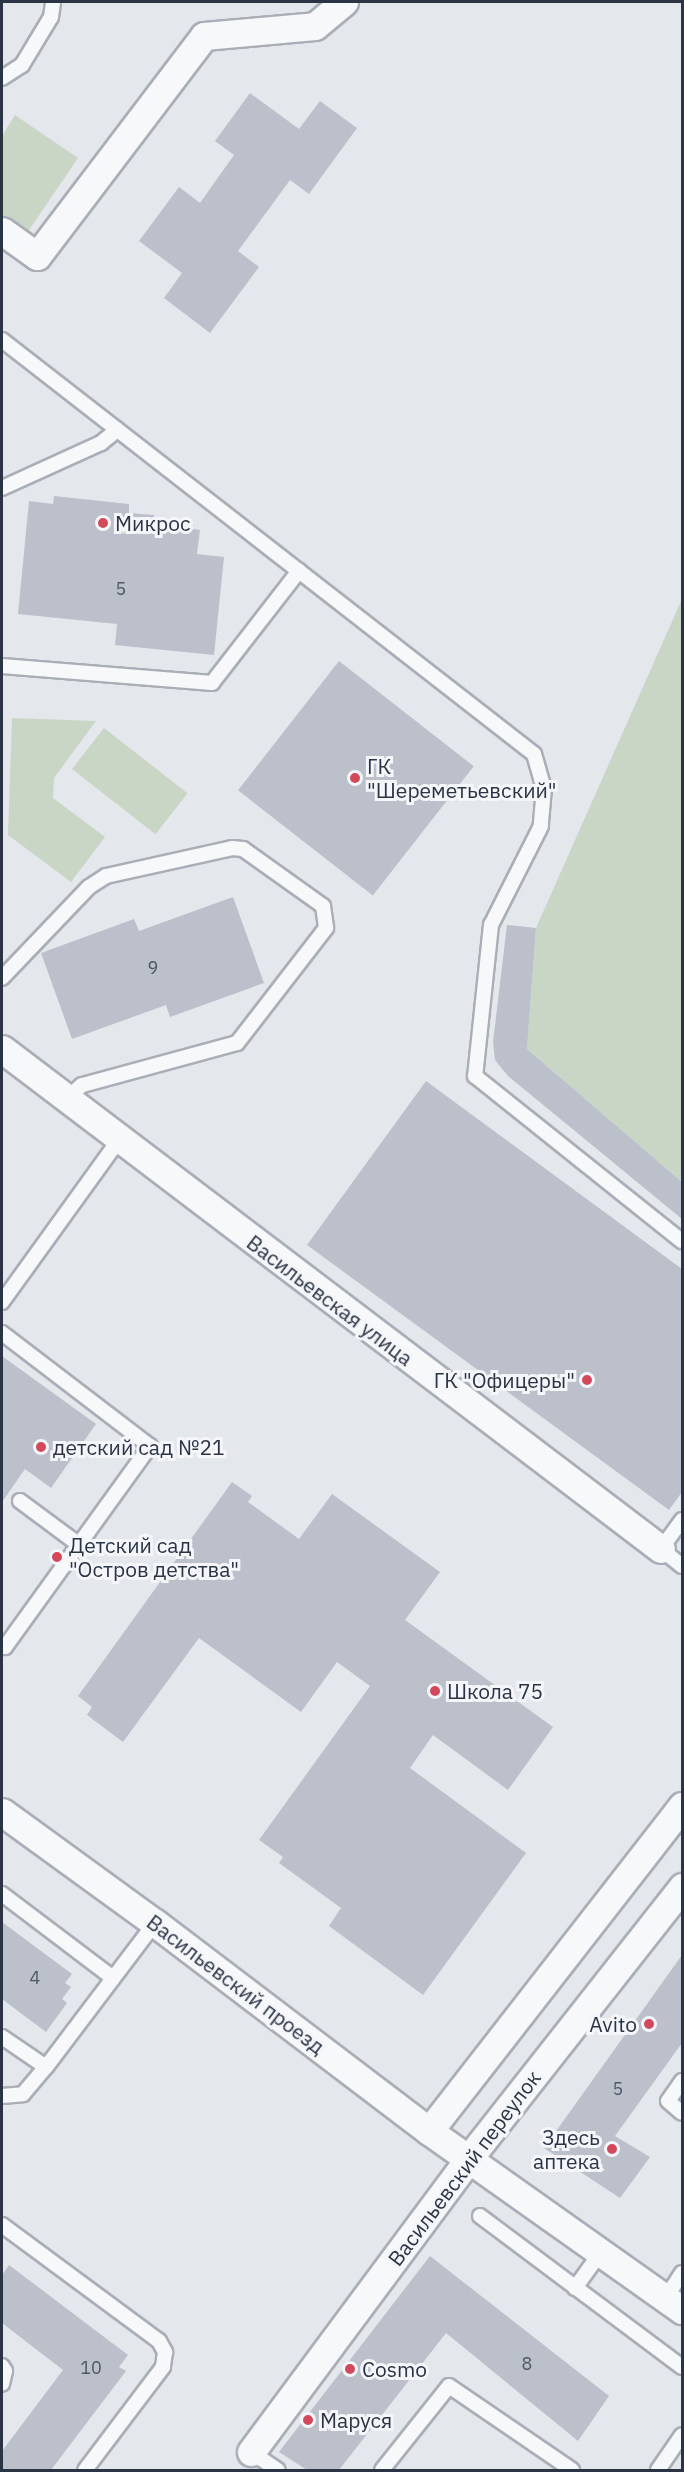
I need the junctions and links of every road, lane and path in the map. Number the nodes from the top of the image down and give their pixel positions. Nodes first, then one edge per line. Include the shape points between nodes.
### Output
1 (53, 2) edge
2 (344, 2) edge
3 (2, 78) edge
4 (2, 231) edge
5 (2, 340) edge
6 (117, 430) junction
7 (2, 488) edge
8 (299, 571) junction
9 (2, 666) edge
10 (2, 978) edge
11 (2, 1049) edge
12 (66, 1100) junction
13 (118, 1141) junction
14 (682, 1241) edge
15 (2, 1302) edge
16 (2, 1333) edge
17 (20, 1501) dead end
18 (682, 1520) edge
19 (78, 1544) junction
20 (661, 1549) junction
21 (682, 1566) edge
22 (2, 1644) edge
23 (682, 1806) edge
24 (2, 1812) edge
25 (682, 1887) edge
26 (2, 1894) edge
27 (155, 1923) junction
28 (113, 1978) junction
29 (2, 2037) edge
30 (46, 2067) junction
31 (682, 2081) edge
32 (2, 2096) edge
33 (682, 2113) edge
34 (429, 2131) junction
35 (469, 2158) junction
36 (480, 2216) dead end
37 (2, 2225) edge
38 (601, 2252) junction
39 (682, 2273) edge
40 (575, 2288) junction
41 (674, 2305) edge
42 (2, 2366) edge
43 (682, 2367) edge
44 (2, 2384) edge
45 (682, 2435) edge
46 (251, 2452) joint
47 (85, 2470) edge
48 (278, 2470) edge
49 (382, 2470) edge
50 (573, 2470) edge
51 (658, 2470) edge

1 - 3 lane via 51,17 22,64
2 - 4 street via 315,26 204,36 37,256
5 - 6 lane
6 - 7 lane via 101,443
6 - 8 lane
8 - 9 lane via 212,683
8 - 14 lane via 534,754 544,788 541,826 492,925 475,1076
10 - 12 lane via 89,887 106,876 232,848 243,849 323,906 326,928 237,1043 82,1084
11 - 12 street, Васильевская улица
12 - 13 street, Васильевская улица
13 - 15 lane
13 - 20 street, Васильевская улица
16 - 19 lane via 150,1446
17 - 19 lane
18 - 20 lane
19 - 22 lane via 5,1647
20 - 21 lane
23 - 34 street
24 - 27 street, Васильевский проезд
25 - 35 street, Васильевский переулок
26 - 28 lane
27 - 28 lane
27 - 34 street, Васильевский проезд
28 - 30 lane
29 - 30 lane
30 - 32 lane via 23,2094
31 - 33 lane via 668,2101
34 - 35 street, Васильевский проезд
35 - 38 street, Васильевский проезд
35 - 46 street, Васильевский переулок
36 - 40 lane
37 - 47 lane via 159,2341 165,2352 163,2367
38 - 40 lane
38 - 41 street, Васильевский проезд
39 - 41 lane
40 - 43 lane
42 - 44 lane
45 - 51 lane
46 - 48 lane
49 - 50 lane via 449,2386

